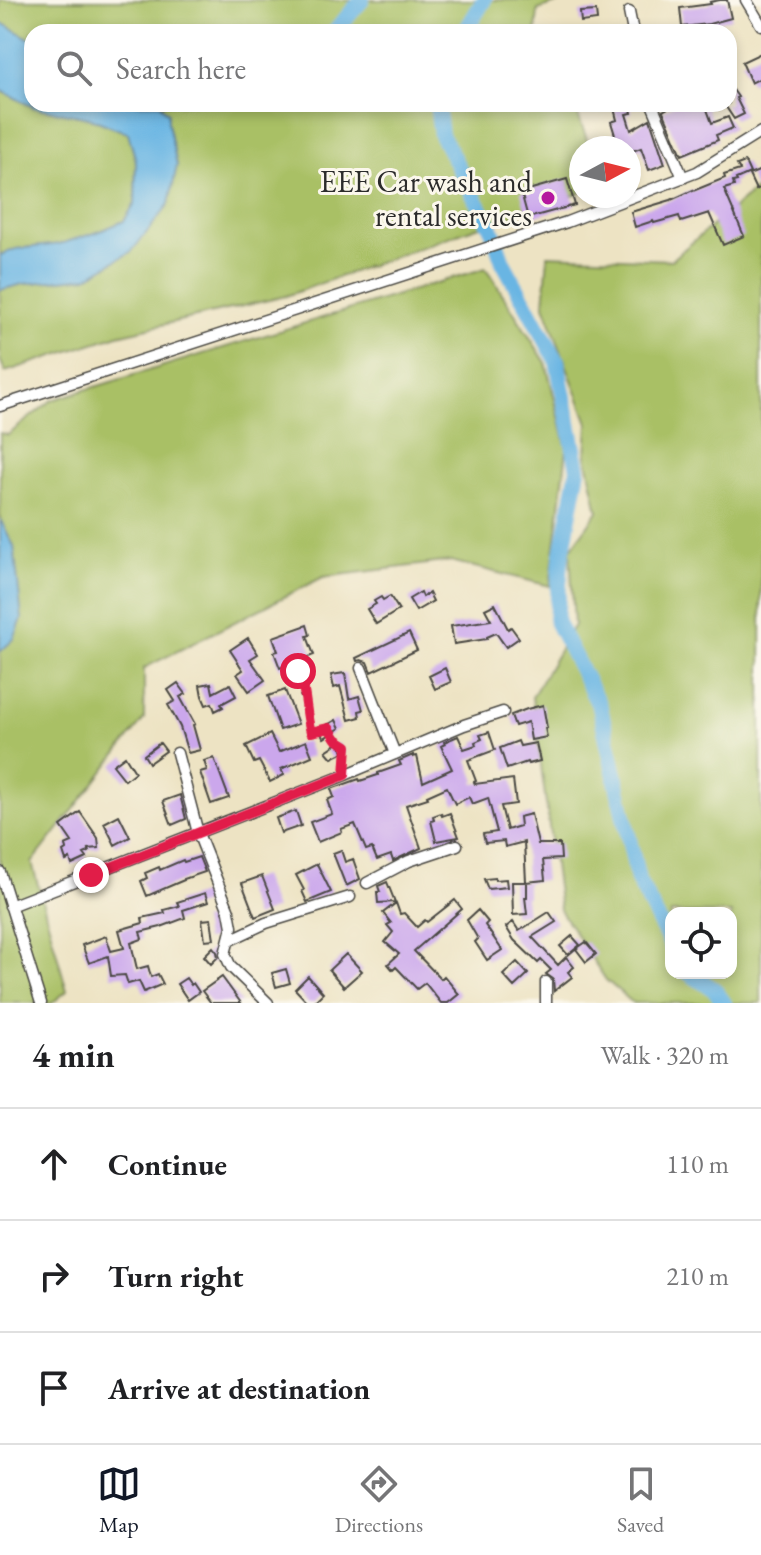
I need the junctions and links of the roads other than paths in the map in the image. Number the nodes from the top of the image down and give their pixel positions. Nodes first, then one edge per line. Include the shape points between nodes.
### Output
1 (746, 0) edge
2 (629, 12) dead end
3 (631, 24) edge
4 (761, 25) edge
5 (655, 112) edge
6 (761, 132) edge
7 (683, 178) junction
8 (0, 406) edge
9 (361, 668) dead end
10 (503, 712) dead end
11 (177, 753) dead end
12 (395, 754) junction
13 (198, 833) junction
14 (457, 845) dead end
15 (0, 872) edge
16 (367, 883) dead end
17 (350, 897) dead end
18 (10, 906) junction
19 (230, 940) junction
20 (546, 982) dead end
21 (41, 1003) edge
22 (268, 1003) edge
23 (546, 1003) edge

1 - 4 street
2 - 3 street
5 - 7 street
6 - 7 street
7 - 8 street via 567,222
9 - 12 street
10 - 12 street
11 - 13 street
12 - 13 street
13 - 18 street
13 - 19 street via 229,911
14 - 16 street
15 - 18 street
17 - 19 street
18 - 21 street
19 - 22 street via 225,954 231,967
20 - 23 street

